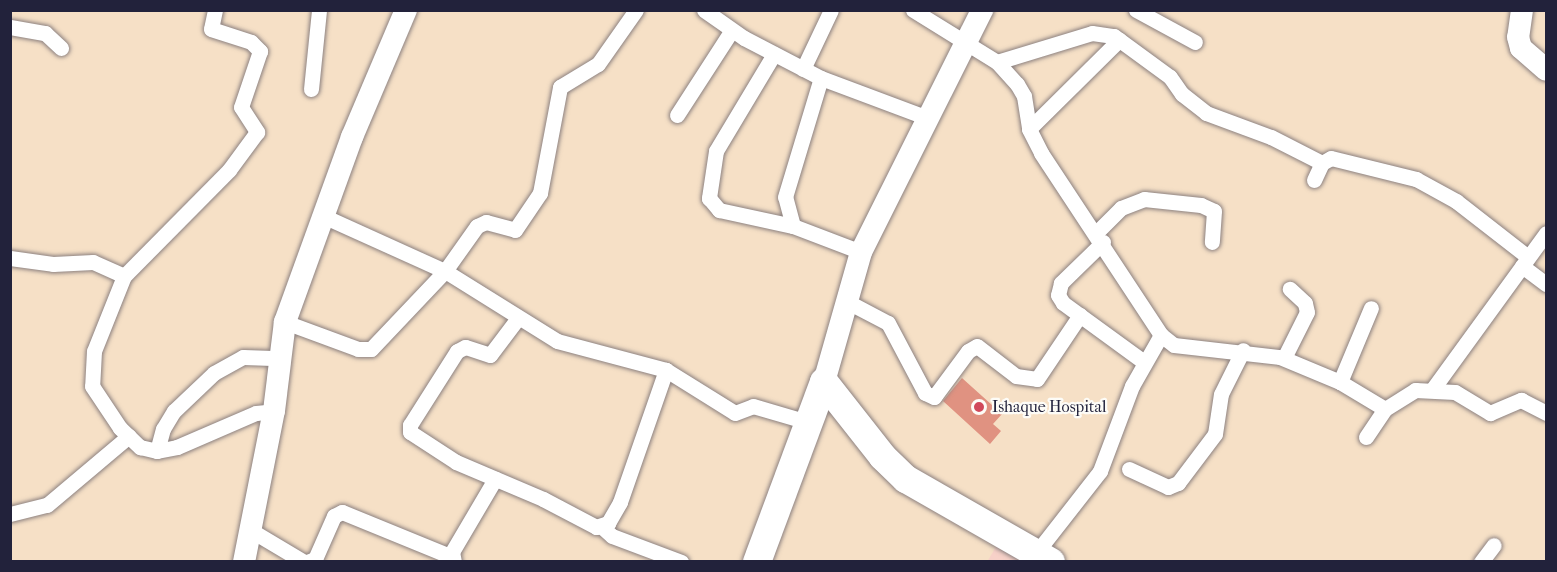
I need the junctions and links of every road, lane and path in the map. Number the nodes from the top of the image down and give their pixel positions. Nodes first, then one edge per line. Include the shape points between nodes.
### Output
1 (215, 10) edge
2 (319, 10) edge
3 (406, 10) edge
4 (636, 10) edge
5 (704, 10) edge
6 (831, 10) edge
7 (913, 10) edge
8 (982, 10) edge
9 (1136, 10) edge
10 (1522, 10) edge
11 (10, 27) edge
12 (732, 30) junction
13 (1119, 40) junction
14 (966, 41) junction
15 (1195, 42) dead end
16 (61, 48) dead end
17 (774, 54) junction
18 (997, 62) junction
19 (804, 69) junction
20 (1546, 70) edge
21 (820, 78) junction
22 (311, 89) dead end
23 (677, 115) dead end
24 (928, 118) junction
25 (1029, 129) junction
26 (1322, 163) junction
27 (1314, 180) dead end
28 (323, 216) junction
29 (793, 226) junction
30 (1546, 233) edge
31 (1100, 237) junction
32 (1212, 242) dead end
33 (861, 252) junction
34 (10, 258) edge
35 (1525, 262) junction
36 (445, 270) junction
37 (124, 276) junction
38 (1546, 284) edge
39 (1290, 289) dead end
40 (846, 301) junction
41 (1371, 308) dead end
42 (1080, 315) junction
43 (518, 318) junction
44 (285, 322) junction
45 (1161, 335) junction
46 (1243, 350) junction
47 (280, 358) junction
48 (1284, 358) junction
49 (1144, 362) junction
50 (666, 370) junction
51 (824, 382) junction
52 (1340, 382) junction
53 (1432, 390) junction
54 (1385, 409) junction
55 (274, 411) junction
56 (1546, 413) edge
57 (811, 423) junction
58 (863, 433) junction
59 (129, 436) junction
60 (1366, 437) dead end
61 (157, 451) junction
62 (1129, 469) dead end
63 (495, 479) junction
64 (10, 514) edge
65 (602, 527) junction
66 (252, 531) junction
67 (1494, 545) dead end
68 (1043, 557) edge
69 (452, 559) edge
70 (244, 561) edge
71 (306, 561) edge
72 (681, 561) edge
73 (757, 561) edge
74 (1481, 561) edge

1 - 37 street via 211,29 251,42 260,51 241,107 258,132 221,179
2 - 22 street
3 - 28 street
4 - 36 street via 598,64 560,87 540,194 521,225 510,231 486,222 477,226
5 - 12 street
6 - 19 street
7 - 14 street
8 - 14 street
9 - 15 street
10 - 20 street via 1518,37 1521,48
11 - 16 street via 45,33
12 - 17 street
12 - 23 street
13 - 18 street via 1092,33
13 - 25 street
13 - 26 street via 1170,77 1182,94 1206,113 1271,137
14 - 18 street
14 - 24 street
17 - 19 street
17 - 29 street via 716,151 709,198 719,210
18 - 25 street via 1024,96
19 - 21 street
21 - 24 street
21 - 29 street via 785,197
24 - 33 street
25 - 31 street
26 - 27 street
26 - 35 street via 1337,158 1430,184
28 - 36 street
28 - 44 street
29 - 33 street
30 - 35 street
31 - 32 street via 1121,208 1144,198 1208,207 1216,217
31 - 42 street via 1061,283 1060,300
31 - 45 street
33 - 40 street
34 - 37 street via 53,264 93,262
35 - 38 street
35 - 53 street
36 - 43 street
36 - 44 street via 371,349 358,349
37 - 59 street via 94,351 92,386
39 - 48 street via 1305,303 1307,312
40 - 42 street via 888,323 925,393 934,397 968,351 977,346 1016,376 1036,379
40 - 51 street
41 - 52 street
42 - 49 street
43 - 50 street via 582,350
43 - 63 street via 490,355 465,347 457,351 409,428 414,436 456,462
44 - 47 street
45 - 46 street via 1174,345
45 - 49 street
46 - 48 street
46 - 62 street via 1221,394 1215,434 1178,483 1168,487
47 - 55 street
47 - 61 street via 243,357 214,374 174,411 163,429
48 - 52 street
49 - 68 street via 1100,471
50 - 57 street via 735,413 753,406
50 - 65 street via 620,502
51 - 57 highway
51 - 58 highway
52 - 54 street
53 - 54 street via 1403,394
53 - 56 street via 1455,392 1484,412 1496,413 1521,400
54 - 60 street
55 - 61 street via 256,413 177,447
55 - 66 street
57 - 58 highway
57 - 73 highway
58 - 68 highway via 906,479
59 - 61 street via 140,447
59 - 64 street via 47,505
63 - 65 street
63 - 69 street
65 - 72 street via 612,536
66 - 70 street
66 - 71 street
67 - 74 street
69 - 71 street via 342,512 334,516 315,559

